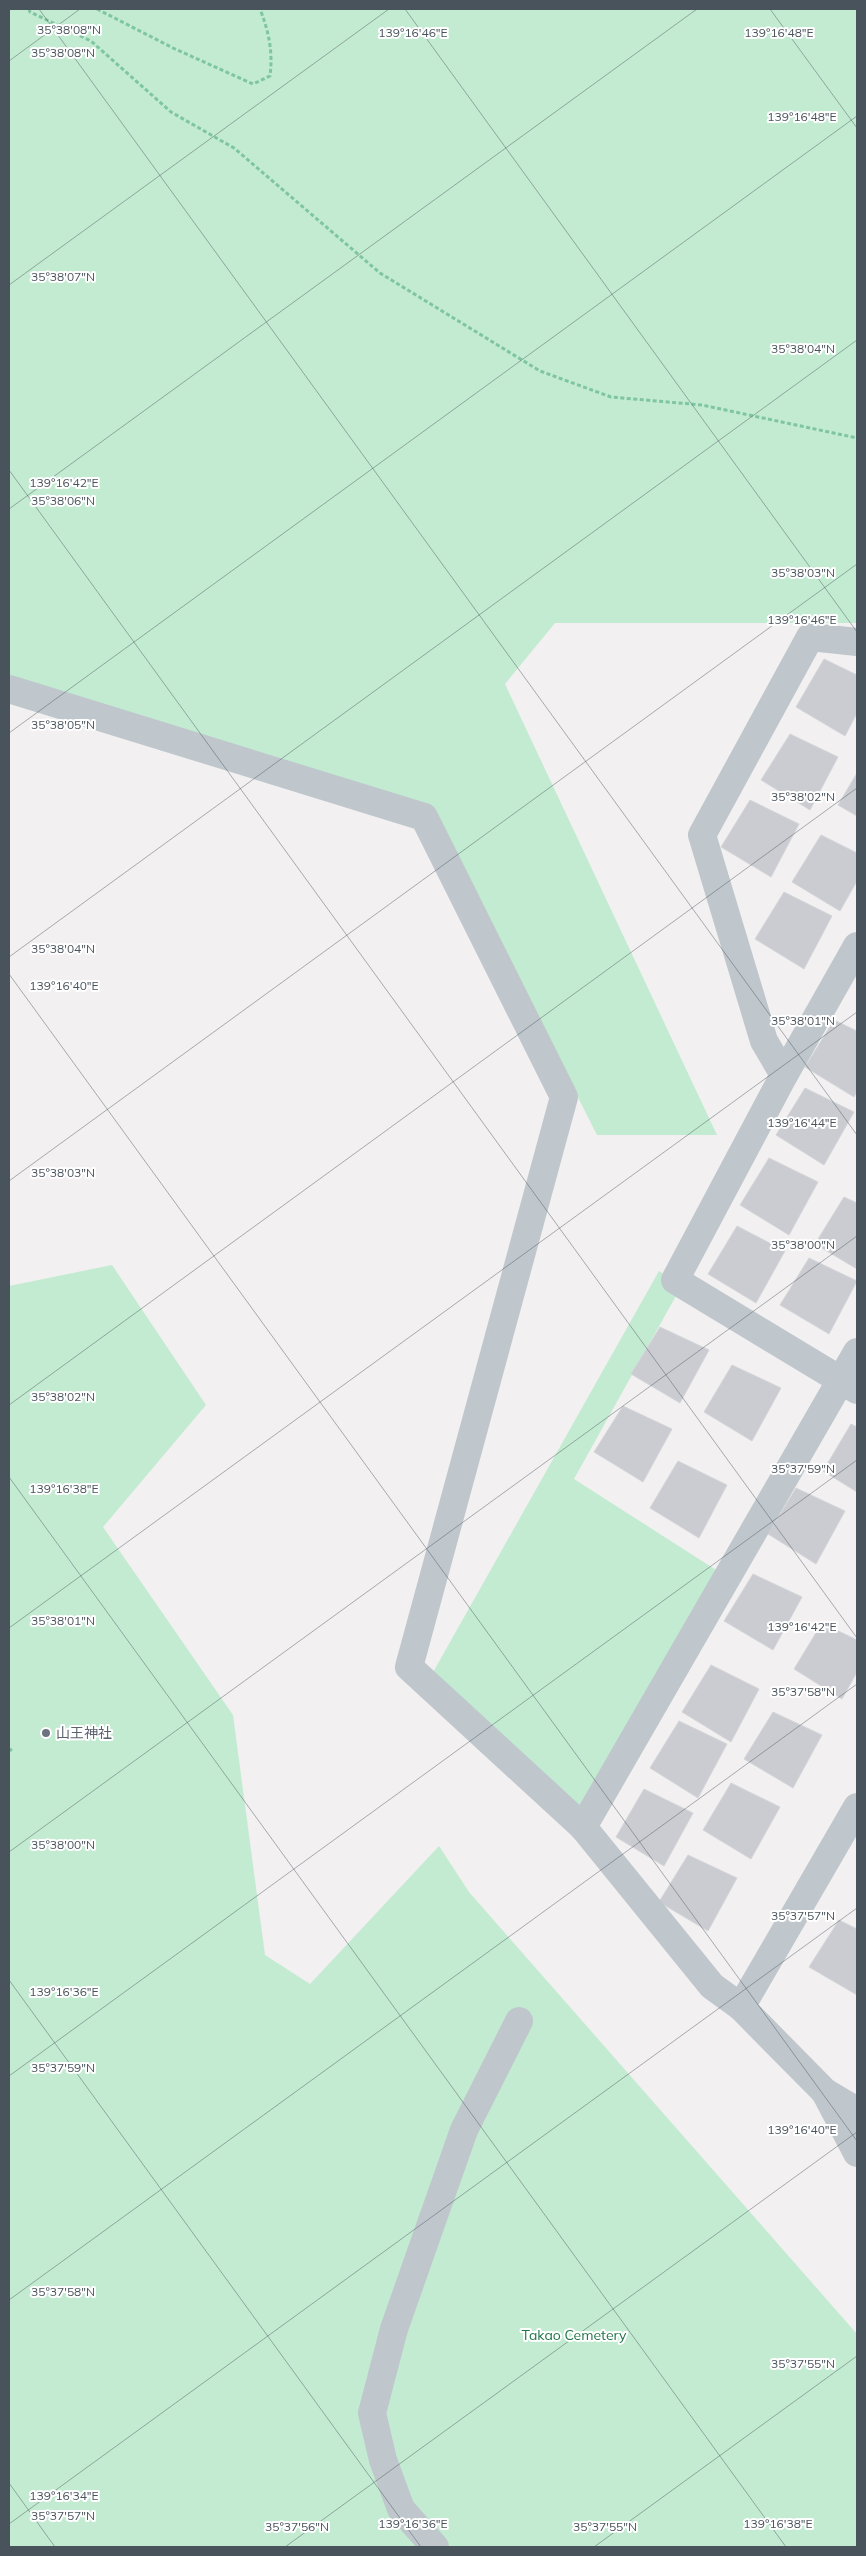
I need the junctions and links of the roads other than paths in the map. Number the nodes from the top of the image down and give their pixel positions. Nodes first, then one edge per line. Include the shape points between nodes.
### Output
1 (857, 642) edge
2 (9, 688) edge
3 (857, 946) edge
4 (784, 1075) junction
5 (857, 1352) edge
6 (849, 1385) edge
7 (857, 1807) edge
8 (583, 1827) junction
9 (741, 2007) junction
10 (519, 2021) dead end
11 (825, 2092) junction
12 (857, 2111) edge
13 (857, 2153) edge
14 (435, 2547) edge

1 - 4 street via 810,637 702,835 764,1040
2 - 8 street via 424,816 564,1097 410,1667
3 - 4 street
4 - 6 street via 675,1280
5 - 6 street
6 - 8 street
7 - 9 street
8 - 9 street via 712,1986
9 - 11 street
10 - 14 street via 464,2130 394,2329 372,2413 383,2460 401,2509
11 - 12 street
11 - 13 street

